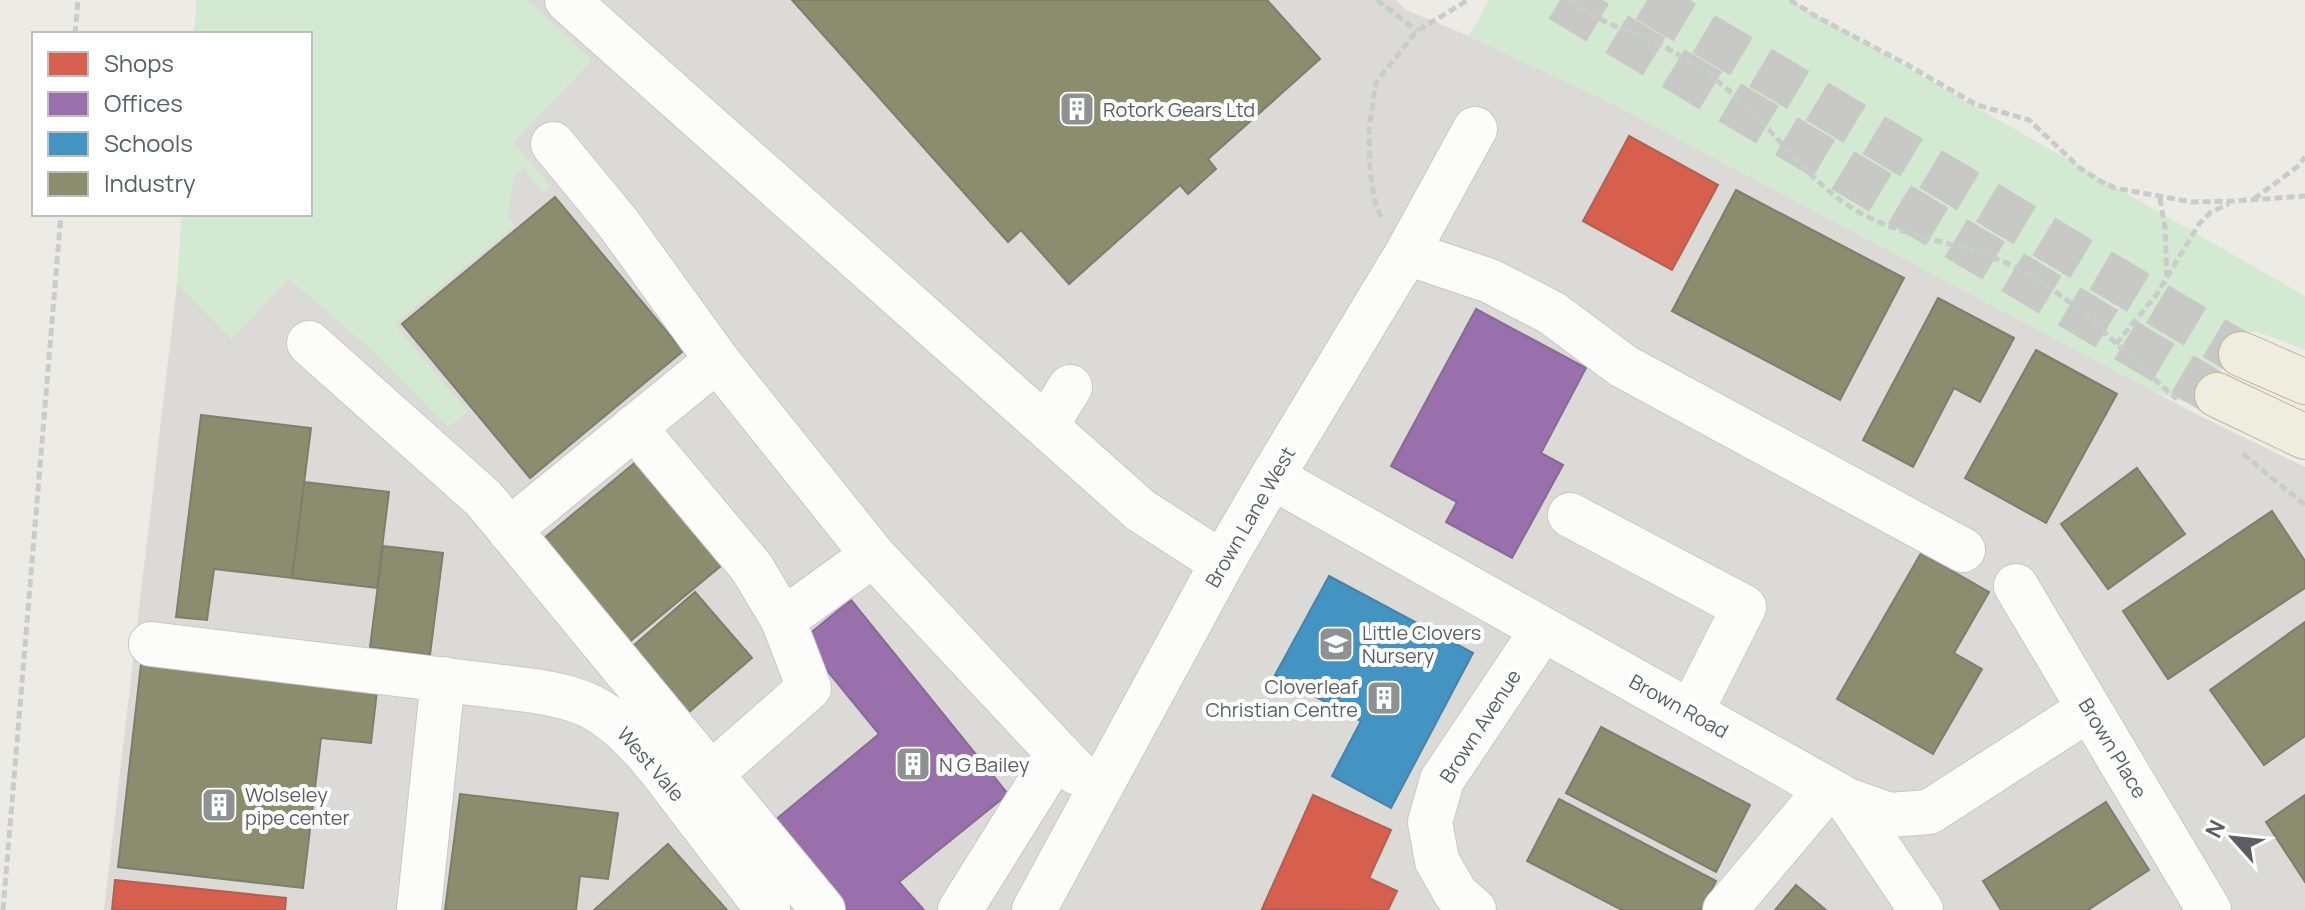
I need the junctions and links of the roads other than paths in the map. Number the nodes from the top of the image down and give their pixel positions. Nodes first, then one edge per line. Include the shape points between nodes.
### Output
1 (567, 0) edge
2 (1475, 129) dead end
3 (553, 144) dead end
4 (1407, 253) junction
5 (309, 343) dead end
6 (2241, 354) tunnel mouth
7 (717, 360) junction
8 (2305, 382) edge
9 (1070, 387) dead end
10 (2198, 398) tunnel mouth
11 (1046, 426) junction
12 (634, 427) junction
13 (2305, 437) edge
14 (1272, 477) junction
15 (1570, 515) dead end
16 (509, 530) junction
17 (1963, 550) dead end
18 (873, 555) junction
19 (1222, 563) junction
20 (2016, 586) dead end
21 (783, 620) junction
22 (1543, 629) junction
23 (151, 644) dead end
24 (443, 679) junction
25 (2089, 709) junction
26 (1691, 712) junction
27 (1058, 753) junction
28 (711, 774) junction
29 (1097, 794) junction
30 (1837, 794) junction
31 (419, 910) edge
32 (768, 910) edge
33 (823, 910) edge
34 (960, 910) edge
35 (1034, 910) edge
36 (1474, 910) edge
37 (1725, 910) edge
38 (1921, 910) edge
39 (2209, 910) edge

1 - 11 street
2 - 4 street, Brown Lane West
3 - 7 street
4 - 14 street, Brown Lane West
4 - 17 street via 1490,281 1552,313 1623,366
5 - 16 street via 484,499
6 - 8 highway
7 - 12 street
7 - 18 street
9 - 11 street
10 - 13 highway
11 - 19 street via 1140,510
12 - 16 street
12 - 21 street via 752,568
14 - 19 street, Brown Lane West
14 - 22 street, Brown Road
15 - 26 street via 1744,607
16 - 28 street
18 - 21 street
18 - 27 street
19 - 29 street, Brown Lane West
20 - 25 street, Brown Place
21 - 28 street via 809,688
22 - 26 street, Brown Road
22 - 36 street, Brown Avenue via 1442,780 1430,822 1437,861 1456,894
23 - 24 street, West Vale
24 - 31 street
24 - 32 street, West Vale via 562,696 603,713 655,764
25 - 30 street, Brown Road via 1929,812 1889,815
25 - 39 street, Brown Place
26 - 30 street, Brown Road
27 - 29 street
27 - 34 street
28 - 33 street
29 - 35 street, Brown Lane West
30 - 37 street
30 - 38 street

